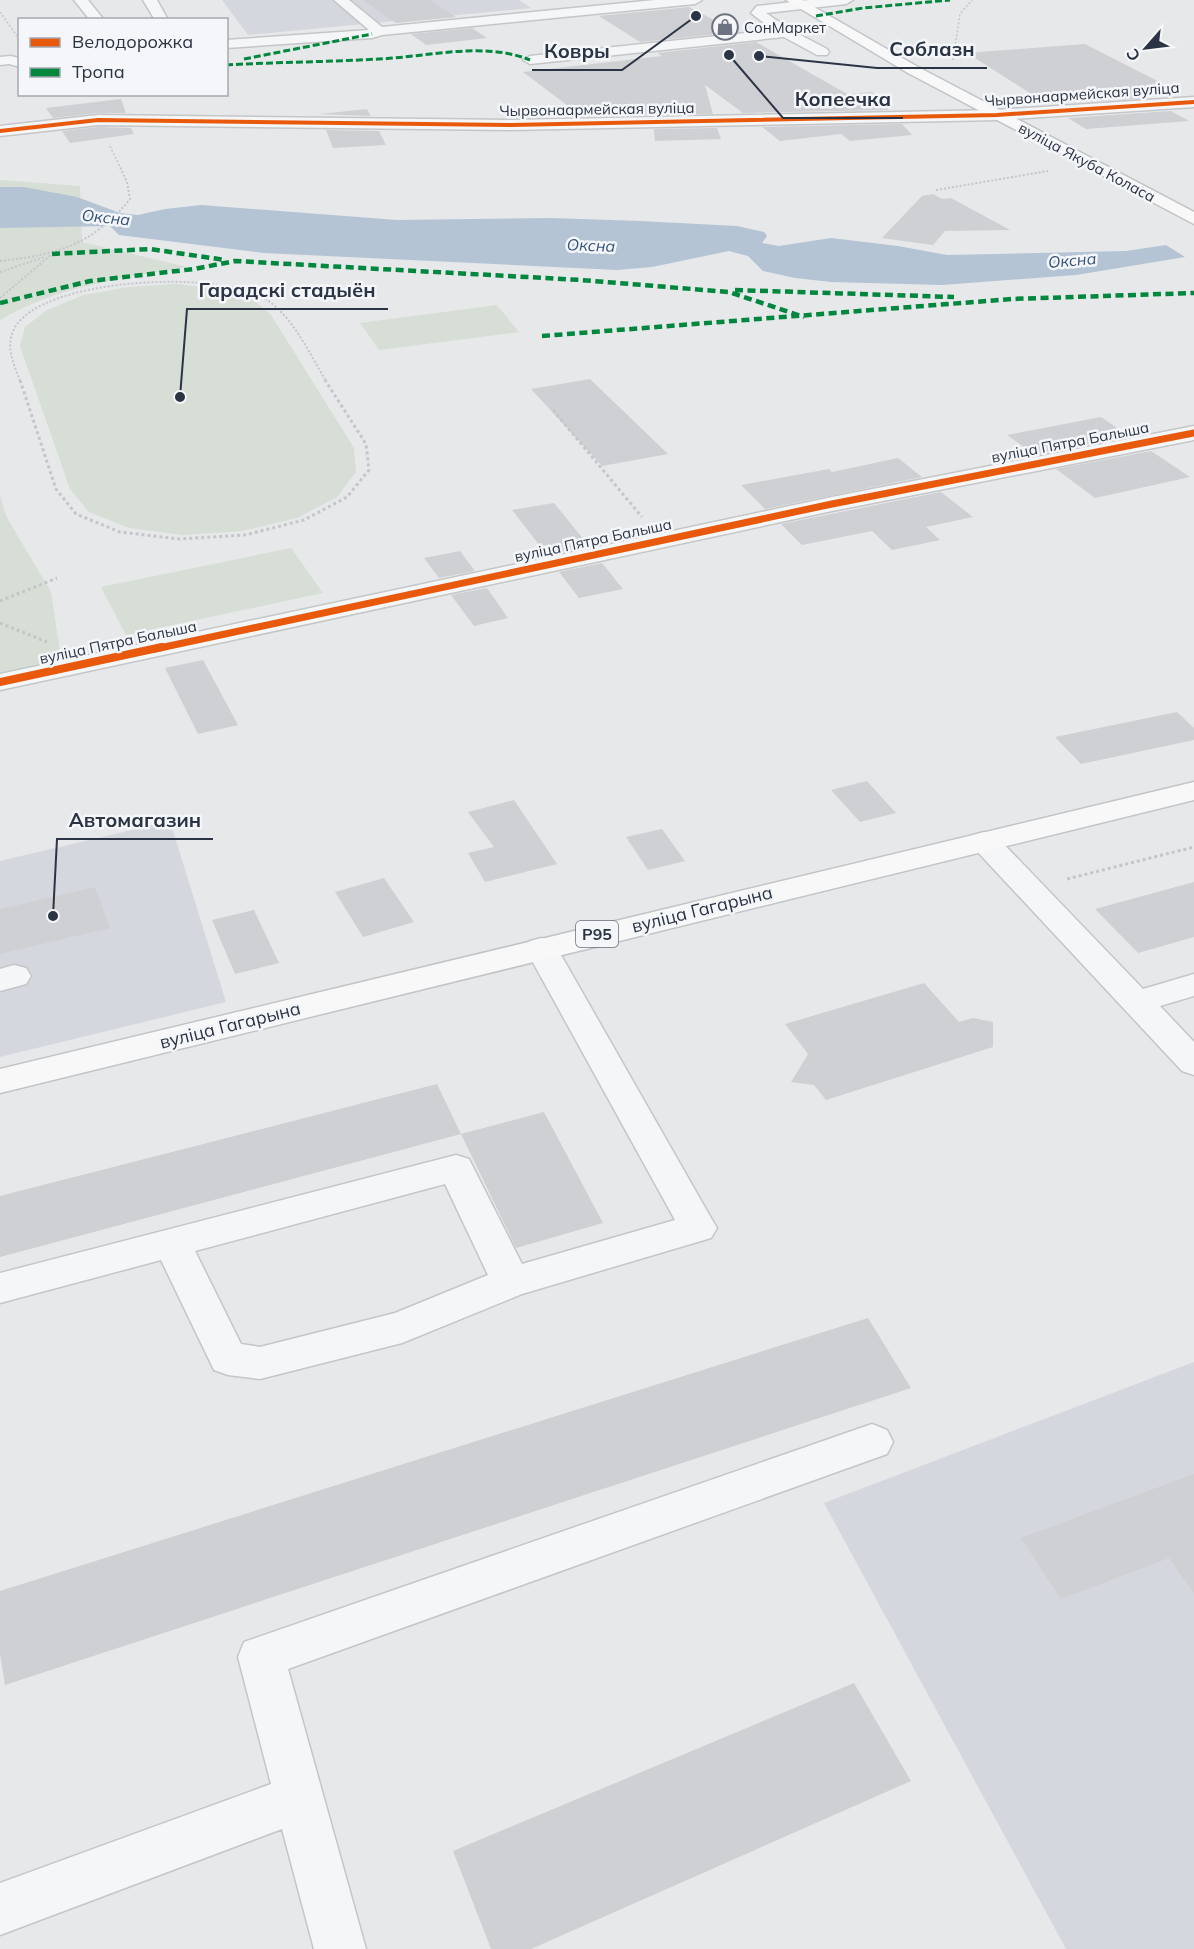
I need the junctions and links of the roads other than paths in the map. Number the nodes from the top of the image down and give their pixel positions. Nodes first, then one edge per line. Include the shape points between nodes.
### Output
1 (81, 0) edge
2 (150, 0) edge
3 (341, 0) edge
4 (586, 0) edge
5 (695, 0) edge
6 (846, 0) edge
7 (795, 2) edge
8 (602, 10) junction
9 (569, 13) junction
10 (96, 18) edge
11 (161, 18) edge
12 (587, 24) dead end
13 (379, 31) junction
14 (786, 33) junction
15 (606, 34) dead end
16 (228, 44) edge
17 (633, 51) junction
18 (822, 52) dead end
19 (530, 60) dead end
20 (1194, 102) edge
21 (997, 115) junction
22 (0, 131) edge
23 (1194, 219) edge
24 (1194, 433) edge
25 (0, 682) edge
26 (1194, 791) edge
27 (984, 841) junction
28 (541, 948) junction
29 (1194, 985) edge
30 (1136, 1002) junction
31 (1193, 1060) edge
32 (0, 1081) edge
33 (172, 1243) junction
34 (511, 1282) junction
35 (0, 1288) edge
36 (872, 1442) dead end
37 (300, 1798) junction
38 (0, 1909) edge
39 (340, 1949) edge

1 - 10 street
2 - 11 street
3 - 13 street
4 - 8 street
5 - 8 street
6 - 7 street
7 - 14 street via 758,13
7 - 21 main road, вуліца Якуба Коласа
8 - 9 street
9 - 12 street
9 - 13 street
13 - 16 street
14 - 17 street
14 - 18 street
15 - 17 street
17 - 19 street
20 - 21 street, Чырвонаармейская вуліца
21 - 22 street, Чырвонаармейская вуліца via 431,126 98,120
21 - 23 main road, вуліца Якуба Коласа
24 - 25 street, вуліца Пятра Балыша via 661,540
26 - 27 main road, вуліца Гагарына / Р95
27 - 28 main road, вуліца Гагарына / Р95
27 - 30 street
28 - 32 main road, вуліца Гагарына / Р95
28 - 34 street via 698,1228
29 - 30 street
30 - 31 street
33 - 34 street via 456,1168
33 - 34 street via 228,1359 260,1363 402,1327
33 - 35 street
36 - 37 street via 261,1657
37 - 38 street
37 - 39 street

